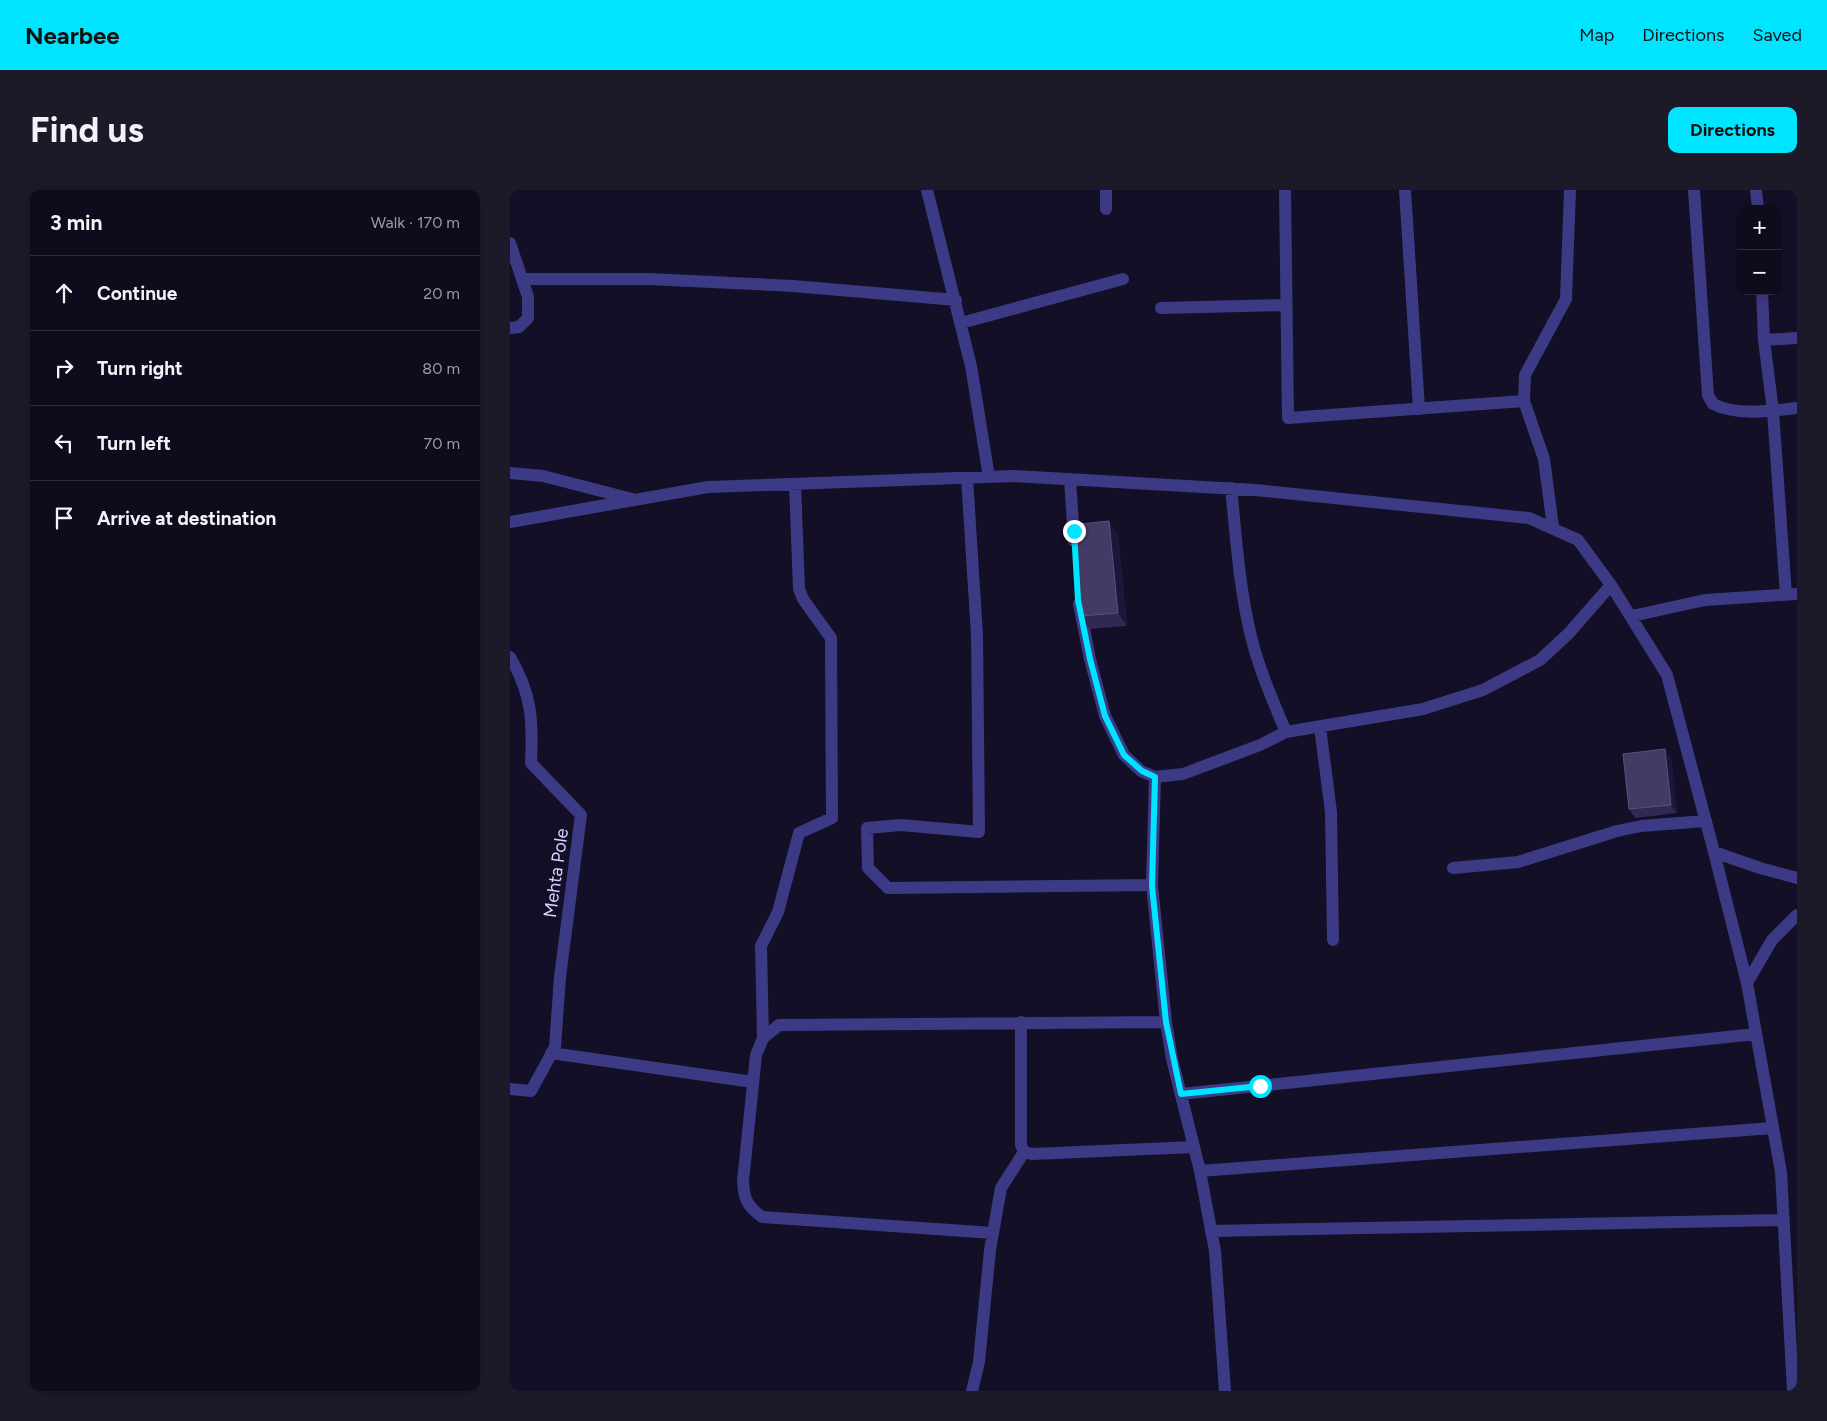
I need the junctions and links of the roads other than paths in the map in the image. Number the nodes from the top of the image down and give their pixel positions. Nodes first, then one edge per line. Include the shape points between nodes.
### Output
1 (927, 190) edge
2 (1106, 190) edge
3 (1285, 190) edge
4 (1405, 190) edge
5 (1570, 190) edge
6 (1694, 190) edge
7 (1756, 190) edge
8 (1758, 205) edge
9 (1106, 208) dead end
10 (510, 243) edge
11 (522, 279) junction
12 (1123, 279) dead end
13 (1762, 295) edge
14 (956, 300) junction
15 (1286, 305) junction
16 (1161, 308) dead end
17 (961, 323) junction
18 (510, 328) edge
19 (1797, 338) edge
20 (1764, 340) junction
21 (1524, 401) junction
22 (1797, 408) edge
23 (1419, 409) junction
24 (1773, 411) junction
25 (510, 474) edge
26 (989, 477) junction
27 (967, 478) junction
28 (1070, 479) junction
29 (795, 484) junction
30 (1231, 488) junction
31 (636, 500) junction
32 (510, 522) edge
33 (1553, 527) junction
34 (1075, 554) edge
35 (1611, 585) junction
36 (1078, 591) edge
37 (1792, 594) edge
38 (1632, 616) junction
39 (510, 657) edge
40 (1320, 727) junction
41 (1286, 732) junction
42 (1155, 777) junction
43 (1706, 821) junction
44 (1714, 852) junction
45 (1452, 868) dead end
46 (1797, 878) edge
47 (1152, 886) junction
48 (1797, 915) edge
49 (1333, 940) dead end
50 (1747, 983) junction
51 (1020, 1022) junction
52 (1166, 1022) junction
53 (1756, 1034) junction
54 (763, 1038) junction
55 (552, 1054) junction
56 (753, 1082) junction
57 (510, 1089) edge
58 (1181, 1094) junction
59 (1773, 1128) junction
60 (1194, 1147) junction
61 (1024, 1152) junction
62 (1200, 1171) junction
63 (1784, 1220) junction
64 (1211, 1231) junction
65 (993, 1233) junction
66 (972, 1391) edge
67 (1225, 1391) edge
68 (1793, 1391) edge

1 - 14 street
2 - 9 street
3 - 15 street
4 - 23 street
5 - 21 street via 1566,299 1524,375
6 - 24 street via 1708,395 1712,404 1731,411
7 - 8 street
10 - 11 street
11 - 14 street via 648,279 793,286
11 - 18 street via 528,297 528,318 519,327
12 - 17 street
13 - 20 street
14 - 17 street
15 - 16 street
15 - 23 street via 1288,418
17 - 26 street
19 - 20 street
20 - 24 street
21 - 23 street
21 - 33 street via 1544,459
22 - 24 street
24 - 37 street
25 - 31 street via 543,476
26 - 27 street
26 - 28 street
27 - 29 street
27 - 47 street via 977,635 978,832 901,825 867,828 868,868 888,888
28 - 30 street
28 - 34 street
29 - 31 street via 708,487
29 - 54 street via 799,589 831,638 832,818 799,833 778,912 761,946
30 - 33 street via 1529,518
30 - 41 street via 1239,573 1250,632 1265,682
31 - 32 street
33 - 35 street via 1578,540
35 - 38 street
35 - 40 street via 1540,660 1483,690 1423,709
36 - 42 street via 1090,659 1105,716 1124,755 1142,771
37 - 38 street via 1705,600
38 - 43 street via 1667,675
39 - 55 street, Mehta Pole via 522,677 533,719 531,762 581,815
40 - 41 street
40 - 49 street via 1331,812
41 - 42 street via 1184,774
42 - 47 street
43 - 44 street
43 - 45 street via 1625,829 1587,838 1518,862
44 - 46 street
44 - 50 street
47 - 52 street
48 - 50 street via 1772,940
50 - 53 street
51 - 52 street
51 - 54 street via 779,1025
51 - 61 street via 1020,1146
52 - 58 street
53 - 58 street
53 - 59 street
54 - 56 street via 756,1055
55 - 56 street
55 - 57 street, Mehta Pole via 531,1091
56 - 65 street via 744,1198 750,1208 762,1217
58 - 60 street
59 - 62 street
59 - 63 street via 1781,1172
60 - 61 street
60 - 62 street
61 - 65 street via 1001,1188
62 - 64 street
63 - 64 street
63 - 68 street
64 - 67 street
65 - 66 street via 979,1362

